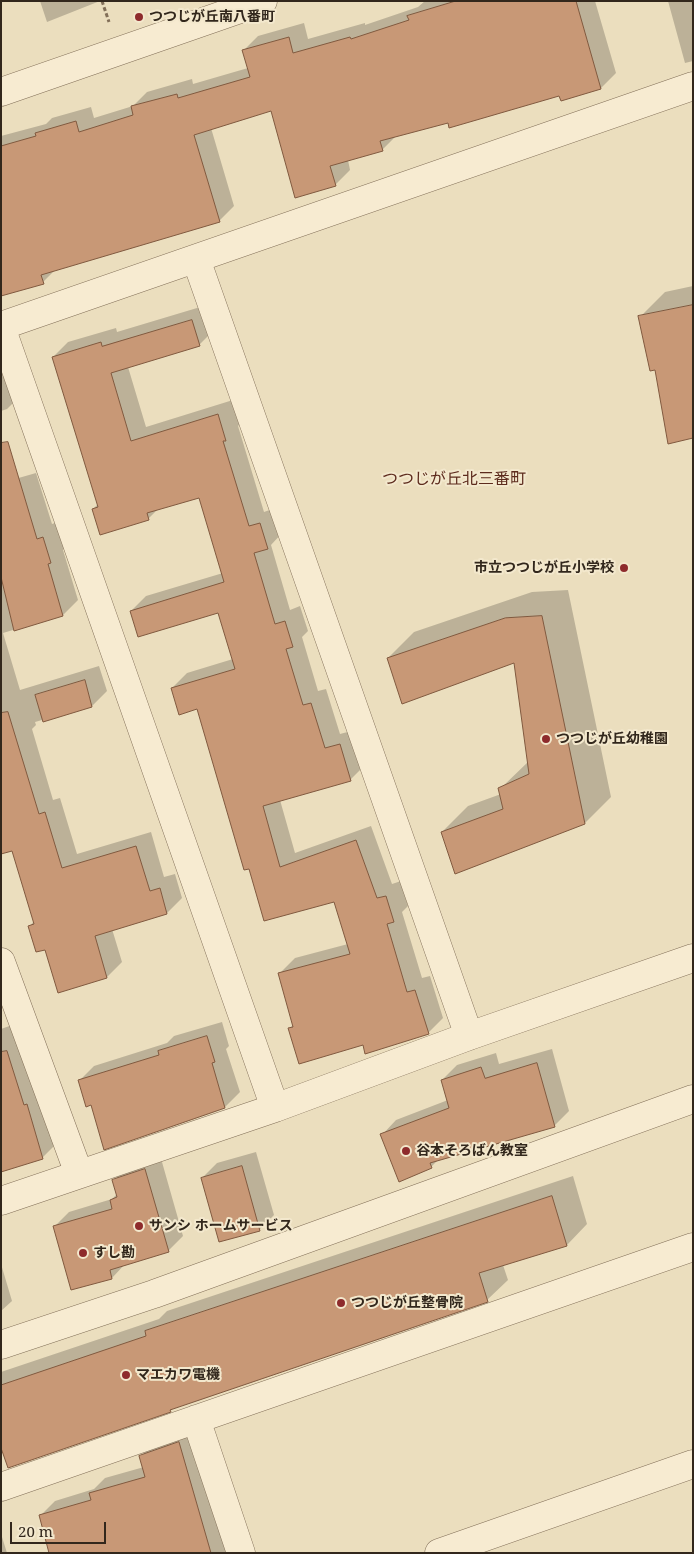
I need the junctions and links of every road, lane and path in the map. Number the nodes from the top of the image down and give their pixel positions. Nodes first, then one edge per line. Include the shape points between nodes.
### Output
1 (263, 1) edge
2 (693, 86) edge
3 (1, 92) edge
4 (196, 259) junction
5 (1, 326) edge
6 (693, 958) edge
7 (3, 975) edge
8 (469, 1036) junction
9 (693, 1099) edge
10 (275, 1108) junction
11 (79, 1174) junction
12 (1, 1201) edge
13 (693, 1247) edge
14 (1, 1345) edge
15 (196, 1419) junction
16 (693, 1464) edge
17 (1, 1487) edge
18 (241, 1553) edge
19 (439, 1553) edge

1 - 3 street
2 - 4 street
4 - 5 street
4 - 8 street
5 - 10 street
6 - 8 street
7 - 11 street
8 - 10 street
9 - 14 street via 154,1294
10 - 11 street
11 - 12 street
13 - 15 street
15 - 17 street
15 - 18 street
16 - 19 street

